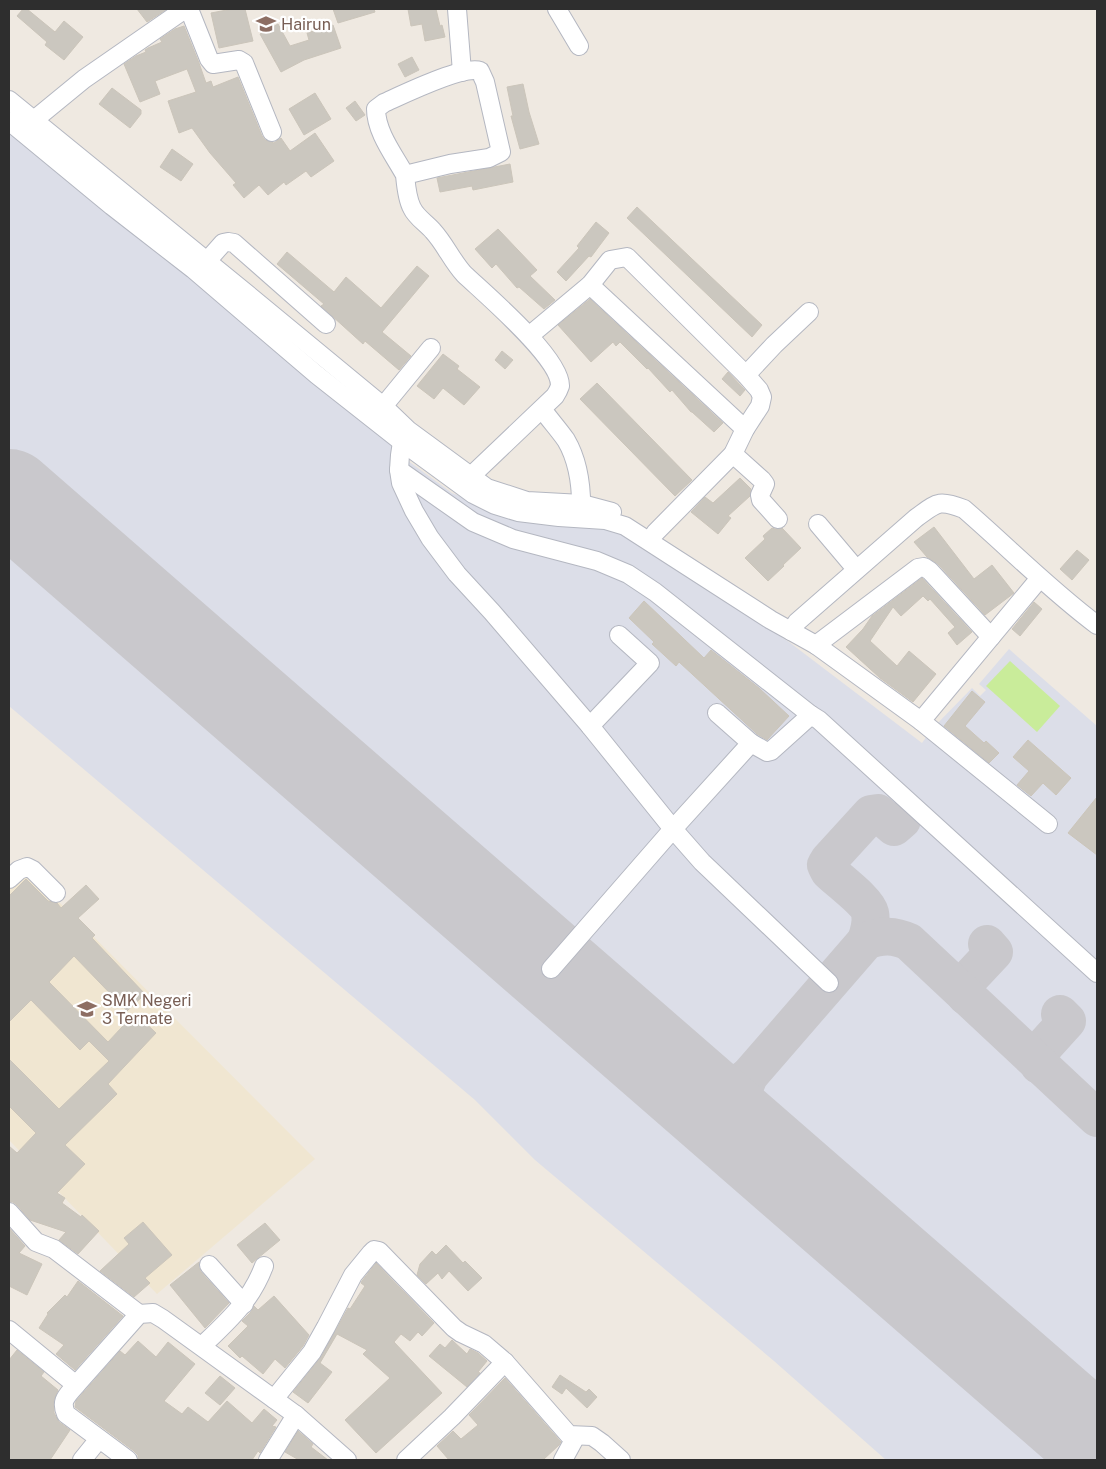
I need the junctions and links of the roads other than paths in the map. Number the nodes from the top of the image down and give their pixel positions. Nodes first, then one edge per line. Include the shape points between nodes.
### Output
1 (184, 9) edge
2 (188, 9) edge
3 (457, 9) edge
4 (557, 9) edge
5 (579, 46) dead end
6 (462, 72) junction
7 (9, 100) edge
8 (34, 120) junction
9 (9, 122) edge
10 (272, 132) dead end
11 (405, 175) junction
12 (202, 267) junction
13 (590, 284) junction
14 (809, 312) dead end
15 (326, 324) dead end
16 (529, 336) junction
17 (431, 348) dead end
18 (746, 375) junction
19 (542, 409) junction
20 (378, 413) junction
21 (745, 429) junction
22 (405, 436) junction
23 (733, 454) junction
24 (399, 470) junction
25 (467, 482) junction
26 (581, 511) junction
27 (778, 519) dead end
28 (818, 524) dead end
29 (655, 533) junction
30 (856, 570) junction
31 (1035, 584) junction
32 (1097, 625) edge
33 (798, 629) junction
34 (620, 635) dead end
35 (992, 637) junction
36 (1097, 637) edge
37 (816, 645) junction
38 (717, 713) dead end
39 (811, 714) junction
40 (921, 721) junction
41 (590, 726) junction
42 (751, 743) junction
43 (1048, 824) dead end
44 (673, 829) junction
45 (9, 879) edge
46 (56, 893) dead end
47 (551, 969) dead end
48 (1097, 973) edge
49 (829, 983) dead end
50 (9, 1212) edge
51 (209, 1265) dead end
52 (264, 1266) dead end
53 (244, 1304) junction
54 (139, 1314) junction
55 (9, 1330) edge
56 (202, 1346) junction
57 (505, 1362) junction
58 (76, 1385) junction
59 (274, 1399) junction
60 (296, 1415) junction
61 (576, 1436) junction
62 (98, 1439) junction
63 (82, 1460) edge
64 (128, 1460) edge
65 (268, 1460) edge
66 (347, 1460) edge
67 (406, 1460) edge
68 (563, 1460) edge
69 (621, 1460) edge

1 - 8 street via 84,79
2 - 10 street via 213,64 240,60 244,63
3 - 6 street
4 - 5 street
6 - 11 street via 416,89 376,109 378,126
6 - 11 street via 480,71 501,152 489,158
7 - 8 street
8 - 12 street
9 - 12 street via 112,206
11 - 16 street via 412,209 463,272
12 - 15 street via 223,243 234,243
12 - 20 street via 246,293
13 - 16 street
13 - 18 street via 610,260 626,256
13 - 21 street
14 - 18 street
16 - 19 street via 559,380 560,388
17 - 20 street
18 - 21 street via 762,397
19 - 25 street
19 - 26 street via 566,440 574,457
20 - 22 street
21 - 23 street
22 - 24 street
22 - 25 street
23 - 27 street via 765,484 761,500
23 - 29 street
24 - 39 street via 473,522 513,539 597,561 628,574
24 - 41 street via 401,484 430,538 457,574
25 - 26 street via 473,494 518,512 559,517
26 - 29 street via 620,514
26 - 33 street via 625,526 702,576
28 - 30 street
29 - 33 street via 780,613
30 - 32 street via 934,505 950,503 964,510
30 - 33 street
31 - 33 street via 962,517 941,513 920,526
31 - 35 street
31 - 36 street
33 - 37 street
34 - 41 street via 650,663
35 - 37 street via 924,567 918,568
35 - 40 street
37 - 40 street
38 - 42 street
39 - 42 street via 772,751 767,752
39 - 48 street
40 - 43 street
41 - 44 street
42 - 44 street
44 - 47 street
44 - 49 street via 702,862
45 - 46 street via 27,867
50 - 54 street via 36,1242 54,1249
51 - 53 street
52 - 53 street
53 - 56 street
54 - 56 street via 153,1313
54 - 58 street
55 - 58 street
56 - 59 street
57 - 59 street via 484,1344 454,1328 379,1251 374,1250 353,1275 312,1352
57 - 61 street via 564,1430
57 - 67 street
58 - 62 street via 64,1399 63,1407 66,1414
59 - 60 street
60 - 65 street
60 - 66 street
61 - 68 street
61 - 69 street via 596,1438
62 - 63 street
62 - 64 street

